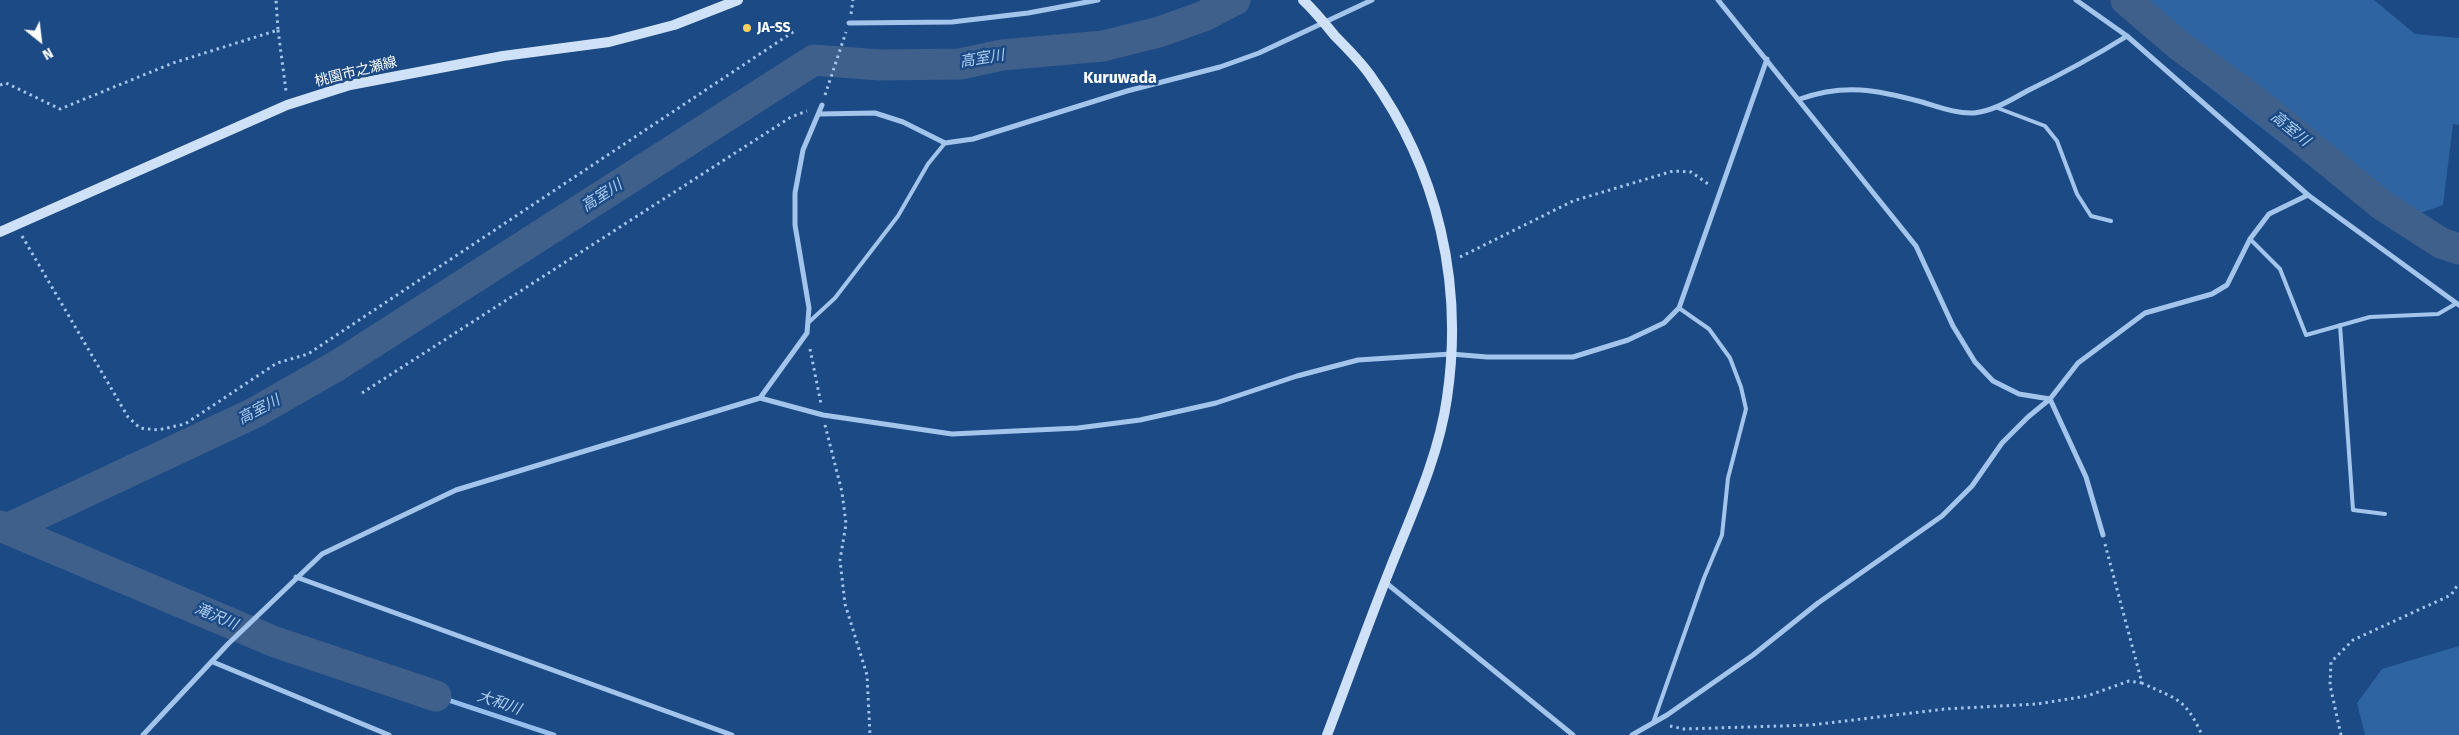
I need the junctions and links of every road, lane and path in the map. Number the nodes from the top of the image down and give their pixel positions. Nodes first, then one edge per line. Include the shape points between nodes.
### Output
1 (276, 0) edge
2 (738, 0) edge
3 (1098, 0) edge
4 (1303, 0) edge
5 (1372, 0) edge
6 (1718, 0) edge
7 (2076, 0) edge
8 (1323, 22) junction
9 (849, 24) joint
10 (278, 30) junction
11 (796, 30) dead end
12 (2127, 36) junction
13 (1767, 58) junction
14 (0, 85) edge
15 (1800, 99) junction
16 (287, 105) junction
17 (822, 106) junction
18 (1995, 108) junction
19 (819, 114) junction
20 (945, 143) junction
21 (1720, 192) junction
22 (2308, 195) junction
23 (2111, 222) dead end
24 (16, 225) junction
25 (0, 232) edge
26 (2250, 238) junction
27 (1447, 264) junction
28 (2458, 304) edge
29 (1679, 308) junction
30 (808, 323) junction
31 (2340, 325) junction
32 (807, 333) junction
33 (1451, 354) junction
34 (362, 393) dead end
35 (760, 398) junction
36 (2050, 399) junction
37 (823, 415) junction
38 (2385, 514) dead end
39 (2103, 535) joint
40 (296, 577) junction
41 (1385, 582) junction
42 (2459, 584) edge
43 (213, 662) junction
44 (2142, 683) junction
45 (1653, 723) junction
46 (143, 735) edge
47 (389, 735) edge
48 (732, 735) edge
49 (870, 735) edge
50 (1327, 735) edge
51 (1573, 735) edge
52 (1632, 735) edge
53 (2202, 735) edge
54 (2341, 735) edge

1 - 10 path
2 - 16 street, 桃園市之瀬線 via 674,25 609,42 404,74 350,85
3 - 9 street via 952,22
4 - 8 street
5 - 8 street
6 - 13 street
7 - 12 street
8 - 20 street via 1220,68 1126,91 973,139
8 - 27 street via 1369,73 1421,164 1435,205
9 - 17 path
10 - 14 path via 173,63 60,109 6,83
10 - 16 path
11 - 24 path via 308,354 277,363 185,424 158,430 140,428 128,417
12 - 18 street via 2080,65
12 - 22 street
13 - 15 street
13 - 21 street
15 - 18 street via 1848,88 1882,91 1954,111 1976,112
15 - 36 street via 1916,246 1953,326 1975,362 1993,381 2019,394
16 - 24 street, 桃園市之瀬線
17 - 19 street
17 - 34 path via 791,117
18 - 23 lane via 2045,126 2056,141 2077,194 2091,216
19 - 20 street via 875,113 903,122
19 - 30 street via 803,150 795,193 795,225 809,308
20 - 30 lane via 928,164 898,216 835,298
21 - 27 path via 1691,172 1673,171 1573,201
21 - 29 street
22 - 26 street via 2269,214
22 - 28 street
24 - 25 street, 桃園市之瀬線
26 - 31 lane via 2280,269 2306,335
26 - 36 street via 2227,285 2212,294 2144,313 2078,362
27 - 33 street via 1454,324
28 - 31 lane via 2438,314 2370,317
29 - 33 street via 1664,323 1628,340 1573,357
29 - 45 lane via 1709,329 1730,358 1746,408 1728,478 1722,535
30 - 32 street
31 - 38 lane via 2353,510
32 - 35 street
32 - 37 path
33 - 37 street via 1358,360 1216,402 1140,420 1078,428 952,434
33 - 41 street via 1447,400 1428,474
35 - 37 street
35 - 40 street via 456,490 322,554
36 - 39 street via 2086,477
36 - 45 street via 2002,443 1972,486 1942,516 1818,603 1753,655
37 - 49 path via 842,492 846,524 840,560 845,604 867,675
39 - 44 path
40 - 43 street
40 - 48 street
41 - 50 street
41 - 51 street
42 - 54 path via 2452,594 2352,640 2332,662 2330,685
43 - 46 street
43 - 47 street
44 - 45 path via 2129,681 2087,696 2037,704 1945,709 1811,725 1684,729
44 - 53 path via 2182,702 2192,712
45 - 52 street

